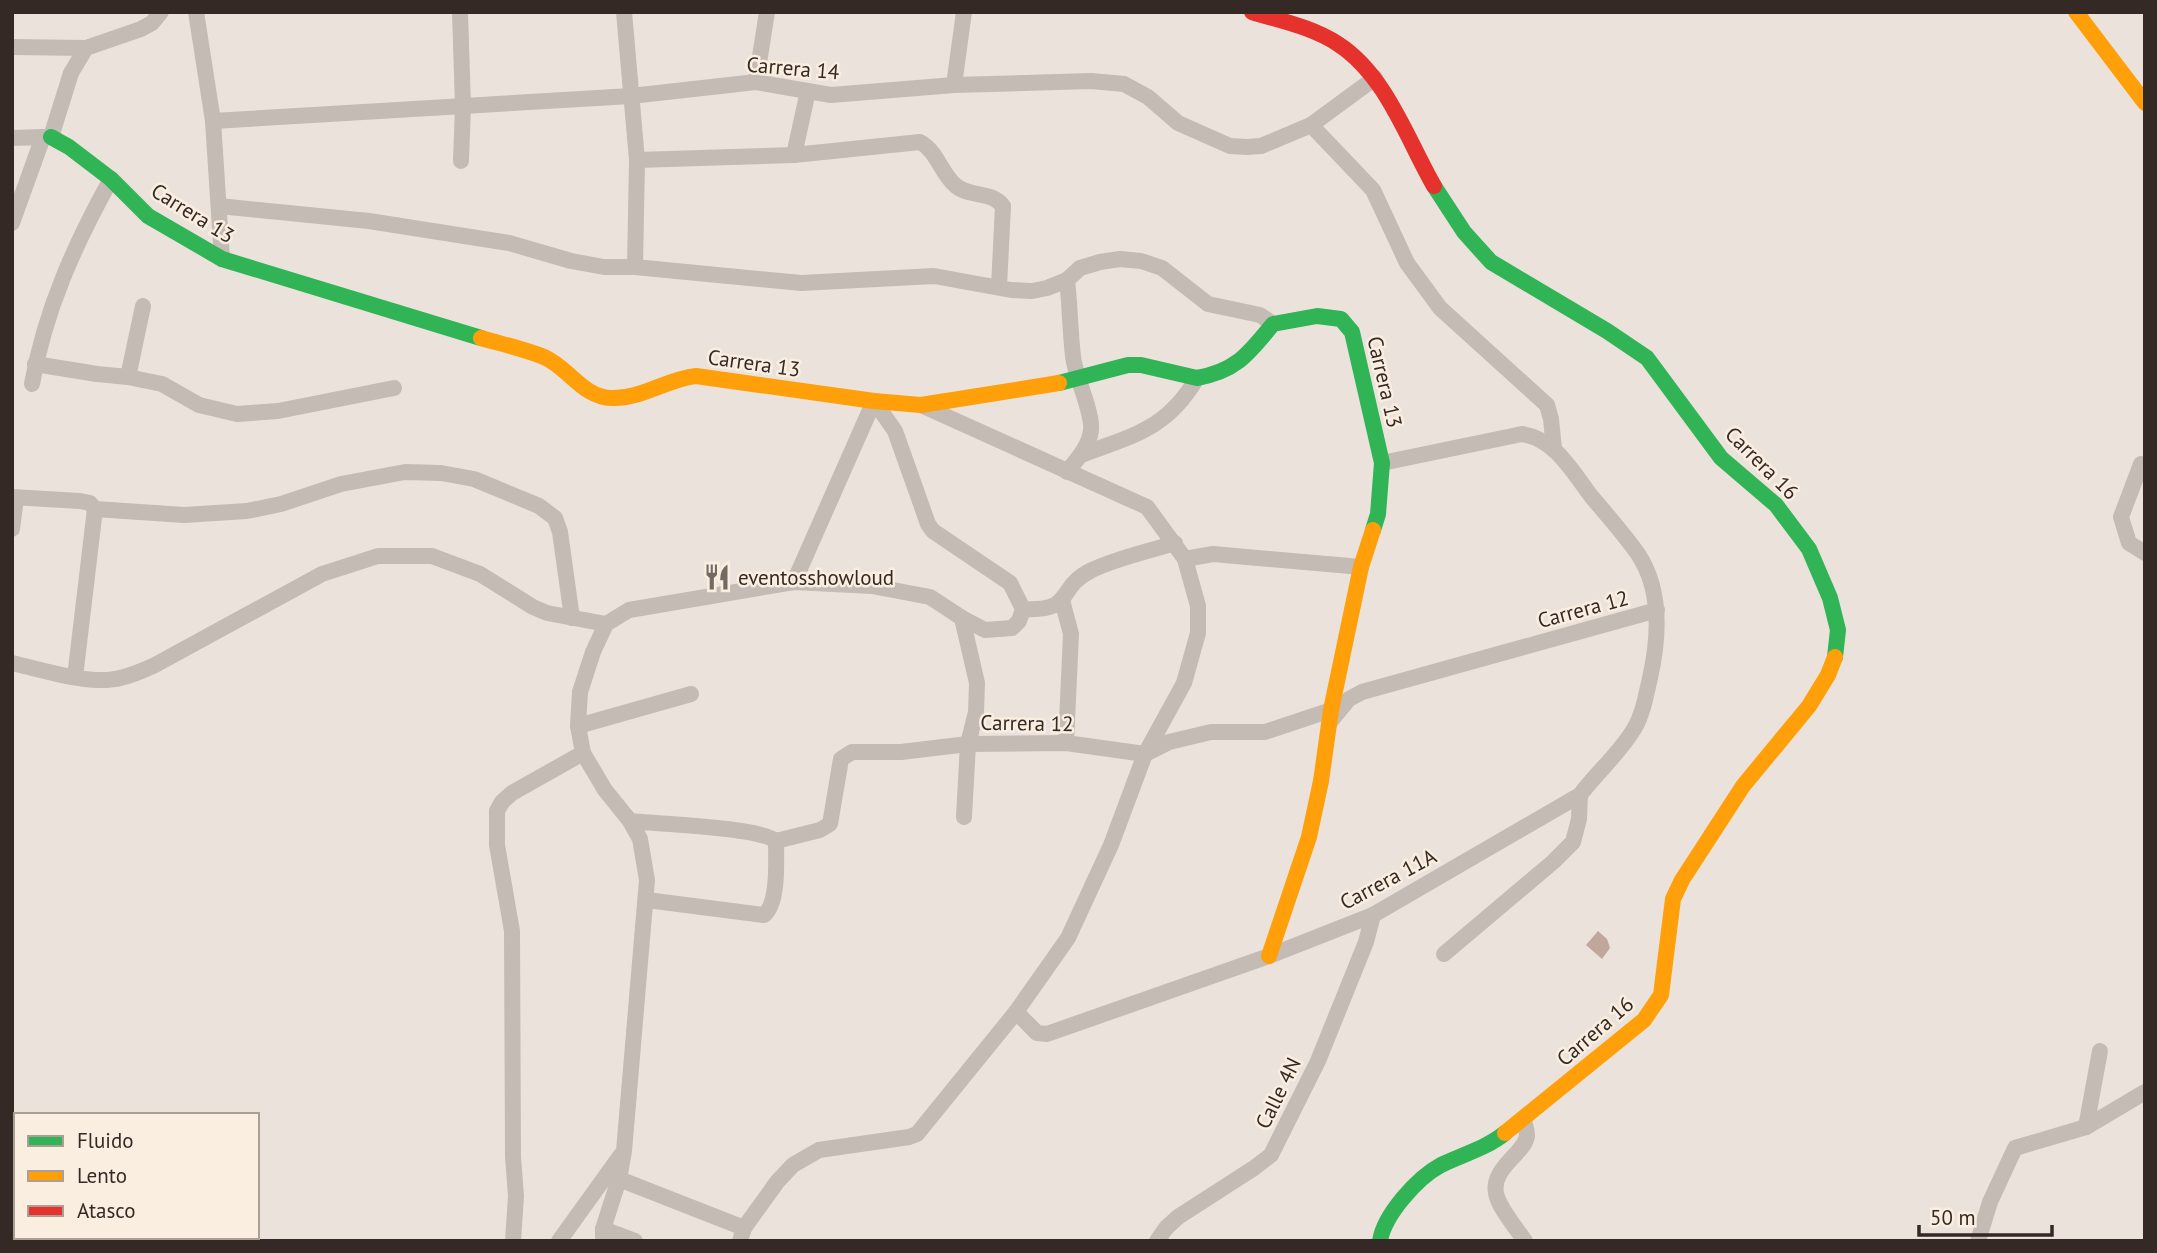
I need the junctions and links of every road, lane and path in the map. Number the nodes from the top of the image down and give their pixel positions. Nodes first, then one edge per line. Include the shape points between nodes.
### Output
1 (162, 12) edge
2 (196, 12) edge
3 (460, 12) edge
4 (624, 12) edge
5 (755, 12) edge
6 (964, 12) edge
7 (1252, 12) edge
8 (2076, 12) edge
9 (767, 13) edge
10 (12, 47) edge
11 (86, 48) junction
12 (1375, 78) junction
13 (756, 82) junction
14 (954, 85) junction
15 (807, 91) junction
16 (631, 96) junction
17 (2145, 103) edge
18 (463, 106) junction
19 (213, 121) junction
20 (1311, 125) junction
21 (47, 137) junction
22 (12, 138) edge
23 (794, 155) junction
24 (637, 160) junction
25 (461, 161) dead end
26 (111, 179) junction
27 (219, 205) junction
28 (12, 223) edge
29 (222, 259) junction
30 (635, 267) junction
31 (1068, 280) junction
32 (999, 287) junction
33 (143, 306) dead end
34 (1273, 324) junction
35 (35, 364) junction
36 (128, 377) junction
37 (1198, 378) junction
38 (1077, 380) junction
39 (32, 384) dead end
40 (394, 388) dead end
41 (874, 401) junction
42 (921, 405) junction
43 (1554, 449) junction
44 (1081, 455) junction
45 (1381, 463) junction
46 (2141, 464) dead end
47 (1067, 472) junction
48 (14, 498) edge
49 (95, 509) junction
50 (12, 529) edge
51 (1175, 543) junction
52 (2145, 553) edge
53 (1185, 559) junction
54 (1362, 567) junction
55 (794, 582) junction
56 (1062, 600) junction
57 (1024, 609) junction
58 (1657, 610) junction
59 (572, 618) junction
60 (961, 618) junction
61 (606, 624) junction
62 (12, 663) edge
63 (75, 677) junction
64 (691, 694) dead end
65 (1330, 716) junction
66 (578, 726) junction
67 (1066, 743) junction
68 (968, 744) junction
69 (583, 753) junction
70 (1145, 754) junction
71 (1580, 795) junction
72 (964, 817) dead end
73 (630, 821) junction
74 (776, 841) junction
75 (648, 900) junction
76 (1373, 915) junction
77 (1444, 954) dead end
78 (1269, 957) junction
79 (1016, 1012) junction
80 (2100, 1051) dead end
81 (2145, 1092) edge
82 (1524, 1120) junction
83 (2086, 1127) junction
84 (624, 1151) junction
85 (619, 1180) junction
86 (742, 1234) edge
87 (603, 1235) edge
88 (513, 1241) edge
89 (559, 1241) edge
90 (635, 1241) edge
91 (1157, 1241) edge
92 (1380, 1241) edge
93 (1525, 1241) edge
94 (1978, 1241) edge

1 - 11 street via 141,29
2 - 19 street
3 - 18 street
4 - 16 street
5 - 9 street
6 - 14 street
7 - 12 main road, Carrera 16 via 1309,29 1346,48
8 - 17 main road
9 - 13 street
10 - 11 street
11 - 21 street via 71,73
12 - 20 street, Carrera 14
12 - 82 main road, Carrera 16 via 1436,189 1477,250 1647,358 1721,458 1776,505 1809,549 1838,630 1828,675 1809,706 1743,786 1682,880 1673,899 1661,995 1644,1020
13 - 15 street, Carrera 14
13 - 16 street, Carrera 14
14 - 15 street, Carrera 14 via 846,95
14 - 20 street, Carrera 14 via 1124,84 1178,122 1230,146 1261,146
15 - 23 street
16 - 18 street, Carrera 14
16 - 24 street
18 - 19 street, Carrera 14
18 - 25 street
19 - 27 street
20 - 43 street via 1373,190 1407,263 1440,308 1547,405
21 - 22 street
21 - 26 main road, Carrera 13 via 69,147
21 - 28 street
23 - 24 street
23 - 32 street via 925,145 956,187 998,198 1003,206
24 - 30 street
26 - 29 main road, Carrera 13 via 148,216
26 - 35 street via 80,235 47,316
27 - 29 street
27 - 30 street via 369,221 509,243 604,267
29 - 41 main road, Carrera 13 via 546,358 606,398 696,376
30 - 32 street via 801,283 934,276
31 - 32 street via 1031,291
31 - 34 street via 1080,268 1100,262 1142,261 1162,268 1208,304 1260,316
31 - 38 street
33 - 36 street
34 - 37 main road via 1244,359
34 - 45 main road, Carrera 13 via 1323,316 1338,317 1347,324
35 - 36 street
35 - 39 street
36 - 40 street via 162,384 199,405 237,414 278,411
37 - 38 main road, Carrera 13 via 1134,364
37 - 44 street via 1184,400 1142,433
38 - 42 main road, Carrera 13
38 - 44 street via 1091,428
41 - 42 main road, Carrera 13
41 - 55 street
41 - 57 street via 895,431 933,531 1010,583
42 - 47 street
43 - 45 street via 1522,434
43 - 58 street via 1639,556
44 - 47 street
45 - 54 main road via 1378,514
46 - 52 street via 2121,517 2129,543
47 - 51 street via 1147,507
48 - 49 street via 80,501
48 - 50 street
49 - 59 street via 184,515 247,511 341,484 405,472 474,479 539,506 555,518
49 - 63 street
51 - 53 street
51 - 56 street via 1090,571 1077,579
53 - 54 street via 1213,554
53 - 70 street via 1198,606 1198,634 1184,683
54 - 65 main road
55 - 60 street via 918,593
55 - 61 street via 629,610
56 - 57 street via 1042,610
56 - 67 street via 1071,634
57 - 60 street via 1012,628 998,630 985,630
58 - 65 street, Carrera 12 via 1363,692
58 - 71 street, Carrera 11A via 1653,663 1636,726
59 - 61 street
59 - 63 street via 540,610 480,574 432,556 378,556 322,574 135,674 107,680
60 - 68 street via 977,683
61 - 66 street via 580,692
62 - 63 street
64 - 66 street
65 - 70 street, Carrera 12 via 1265,732 1211,732 1168,742
65 - 78 main road via 1309,837
66 - 69 street
67 - 68 street, Carrera 12
67 - 70 street, Carrera 12
68 - 72 street
68 - 74 street, Carrera 12 via 852,752 841,759 830,824
69 - 73 street
69 - 88 street via 512,793 497,811 497,845 512,931
70 - 79 street via 1111,845 1068,938
71 - 76 street, Carrera 11A
71 - 77 street via 1573,842
73 - 74 street via 746,831
73 - 75 street via 645,857
74 - 75 street via 776,876 764,915
75 - 84 street
76 - 78 street, Carrera 11A
76 - 91 street, Calle 4N via 1318,1060 1271,1155 1178,1217
78 - 79 street, Carrera 11A via 1046,1034 1037,1033
79 - 86 street via 917,1133 819,1150 793,1165
80 - 83 street
81 - 83 street
82 - 92 main road, Carrera 16 via 1488,1144 1437,1167 1414,1187 1382,1228
82 - 93 street via 1525,1142 1506,1163 1496,1193
83 - 94 street via 2015,1149
84 - 85 street
84 - 89 street
85 - 86 street
85 - 87 street
87 - 90 street

